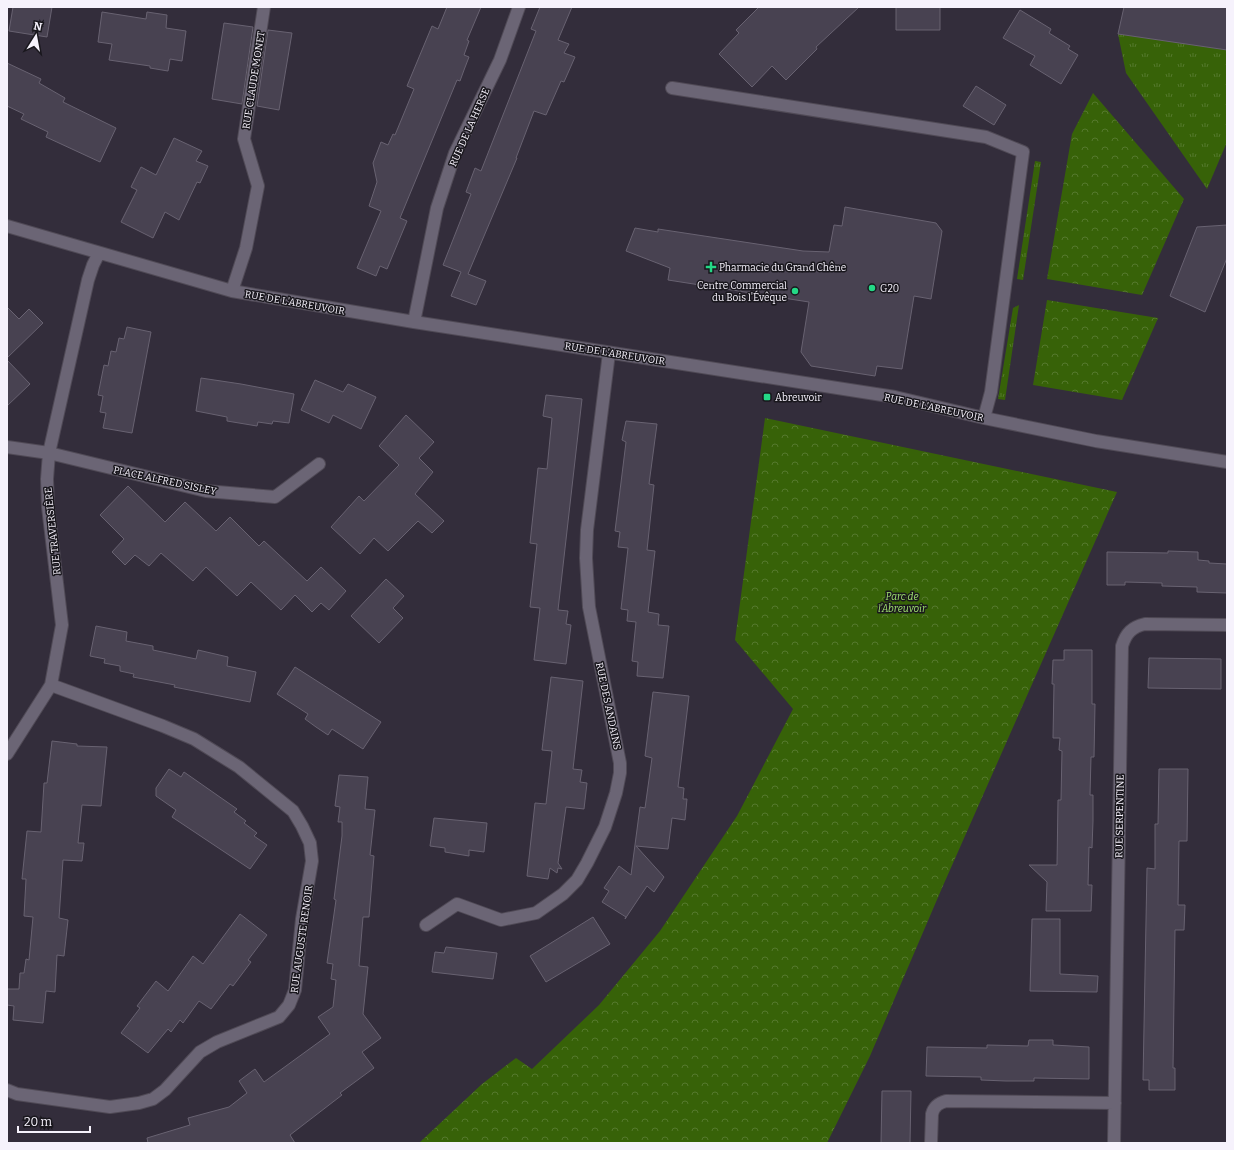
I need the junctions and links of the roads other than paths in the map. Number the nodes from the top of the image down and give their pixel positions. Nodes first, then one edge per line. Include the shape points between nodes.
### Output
1 (264, 7) edge
2 (519, 7) edge
3 (672, 88) dead end
4 (7, 226) edge
5 (99, 253) junction
6 (232, 291) junction
7 (414, 322) junction
8 (609, 353) junction
9 (984, 418) junction
10 (7, 447) edge
11 (49, 453) junction
12 (1227, 462) edge
13 (319, 464) dead end
14 (1227, 625) edge
15 (51, 685) junction
16 (7, 754) edge
17 (426, 925) dead end
18 (7, 1090) edge
19 (1115, 1103) junction
20 (931, 1143) edge
21 (1114, 1143) edge

1 - 6 street, RUE CLAUDE MONET via 244,139 258,186 246,248
2 - 7 street, RUE DE LA HERSE via 500,60 455,153 437,208
3 - 9 street via 986,137 1023,152 991,392
4 - 5 street, RUE DE L'ABREUVOIR
5 - 6 street, RUE DE L'ABREUVOIR
5 - 11 street, RUE TRAVERSIÈRE via 88,280
6 - 7 street, RUE DE L'ABREUVOIR
7 - 8 street, RUE DE L'ABREUVOIR
8 - 9 street, RUE DE L'ABREUVOIR via 894,397
8 - 17 street, RUE DES ANDAINS via 587,530 586,558 589,607 620,763 611,810 598,845 576,880 563,894 536,913 501,920 457,904
9 - 12 street, RUE DE L'ABREUVOIR via 1096,441
10 - 11 street, PLACE ALFRED SISLEY
11 - 13 street, PLACE ALFRED SISLEY via 206,491 275,497
11 - 15 street, RUE TRAVERSIÈRE via 48,507 62,625
14 - 19 street, RUE SERPENTINE via 1145,624 1130,631 1122,646
15 - 16 street, RUE TRAVERSIÈRE
15 - 18 street, RUE AUGUSTE RENOIR via 176,731 239,767 293,811 310,842 312,861 302,919 296,990 289,1005 279,1017 217,1042 200,1052 165,1090 153,1099 139,1103 110,1107 17,1094
19 - 20 street via 946,1101 933,1109
19 - 21 street, RUE SERPENTINE

